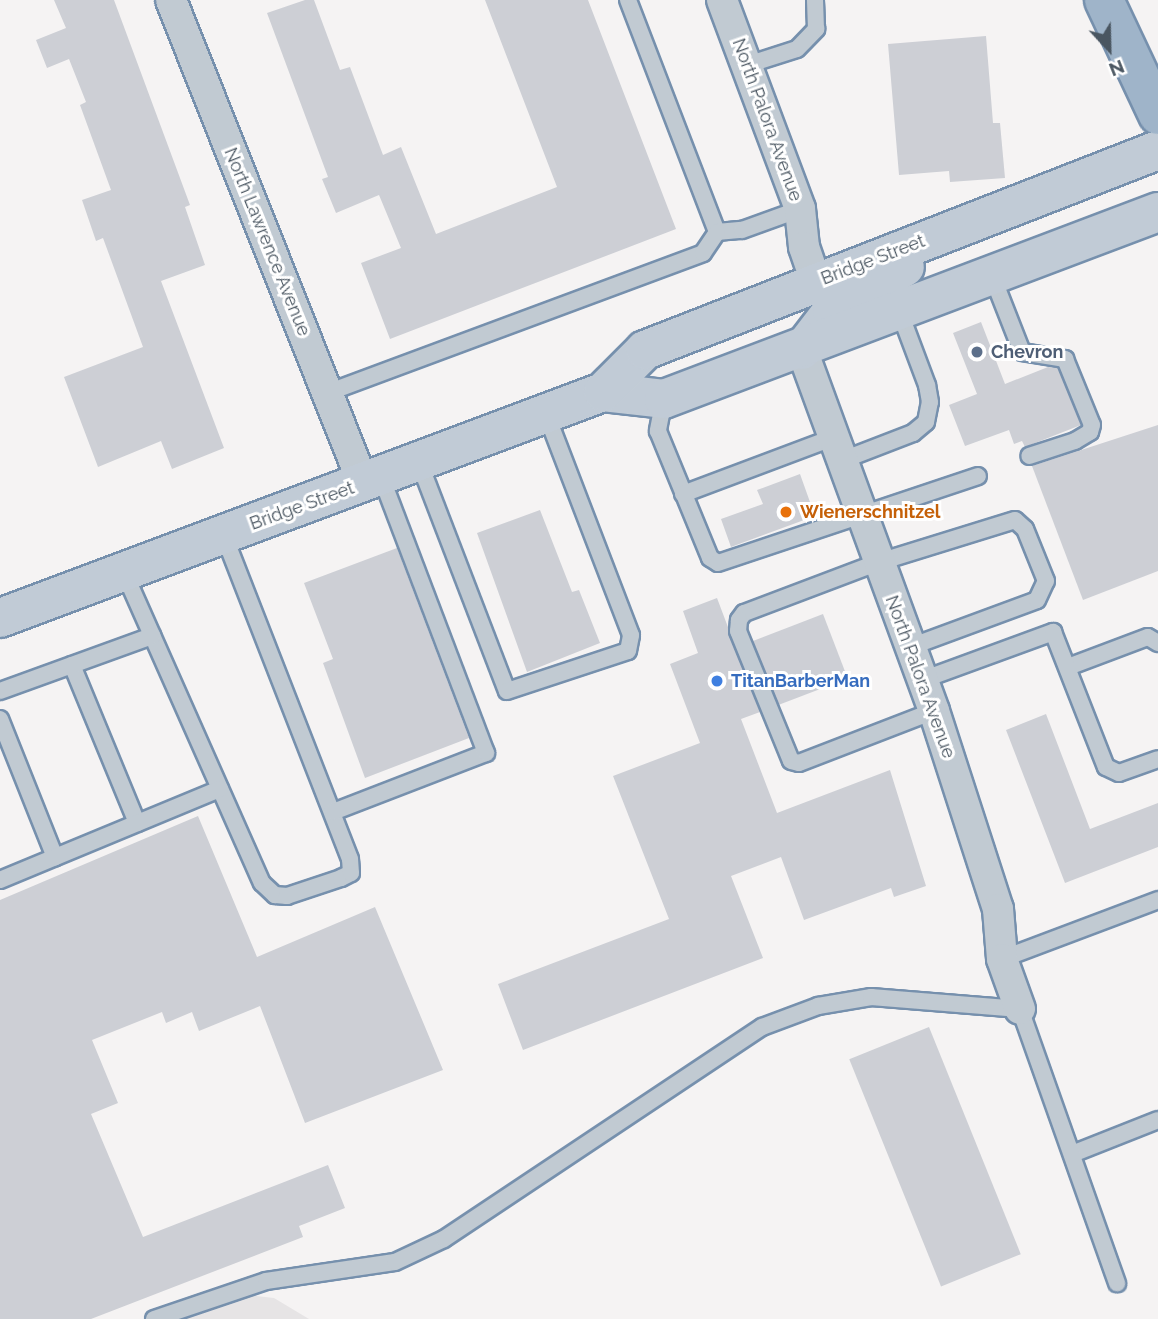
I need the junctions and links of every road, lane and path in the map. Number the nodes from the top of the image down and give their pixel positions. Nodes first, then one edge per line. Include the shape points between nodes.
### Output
1 (171, 0) edge
2 (628, 0) edge
3 (722, 0) edge
4 (815, 0) edge
5 (1104, 0) edge
6 (747, 65) junction
7 (1158, 115) edge
8 (1158, 150) edge
9 (800, 209) junction
10 (1158, 212) edge
11 (717, 232) junction
12 (943, 233) junction
13 (993, 278) junction
14 (816, 281) junction
15 (900, 313) junction
16 (802, 350) junction
17 (603, 392) junction
18 (327, 393) junction
19 (664, 399) junction
20 (546, 414) junction
21 (839, 449) junction
22 (1029, 456) dead end
23 (419, 462) junction
24 (978, 476) dead end
25 (372, 480) junction
26 (683, 494) junction
27 (862, 514) junction
28 (224, 535) junction
29 (879, 562) junction
30 (124, 572) junction
31 (0, 618) edge
32 (152, 636) junction
33 (1158, 643) edge
34 (910, 647) junction
35 (72, 665) junction
36 (1068, 667) junction
37 (922, 680) junction
38 (0, 691) edge
39 (934, 711) junction
40 (0, 719) edge
41 (1158, 759) edge
42 (220, 789) junction
43 (333, 812) junction
44 (137, 823) junction
45 (55, 857) junction
46 (0, 880) edge
47 (1158, 900) edge
48 (1002, 958) junction
49 (1020, 1009) junction
50 (1158, 1121) edge
51 (1072, 1154) junction
52 (1117, 1283) dead end
53 (154, 1319) edge

1 - 18 street, North Lawrence Avenue
2 - 11 lane
3 - 6 street, North Palora Avenue
4 - 6 lane via 816,29 797,49
5 - 7 highway
6 - 9 street, North Palora Avenue
8 - 12 main road, Bridge Street
9 - 11 lane via 742,230
9 - 14 street, North Palora Avenue via 804,247
10 - 13 main road, Bridge Street
11 - 18 lane via 703,253
12 - 14 main road, Bridge Street
12 - 16 main road via 891,279 832,311
13 - 15 main road, Bridge Street
13 - 22 lane via 1022,352 1065,359 1092,425 1090,432 1075,441
14 - 17 main road, Bridge Street via 645,350
14 - 19 main road via 786,320 721,347
15 - 16 main road, Bridge Street
15 - 21 lane via 927,385 926,422 913,433
16 - 19 main road, Bridge Street
16 - 21 street, North Palora Avenue
17 - 19 main road, Bridge Street
17 - 20 main road, Bridge Street
18 - 25 street, North Lawrence Avenue
19 - 26 lane via 658,431
20 - 23 main road, Bridge Street
20 - 23 lane via 631,635 628,651 507,691
21 - 26 lane
21 - 27 street, North Palora Avenue
23 - 25 main road, Bridge Street
24 - 27 lane
25 - 28 main road, Bridge Street
25 - 43 lane via 486,753
26 - 27 lane via 710,558 718,562
27 - 29 street, North Palora Avenue
28 - 30 main road, Bridge Street
28 - 43 lane
29 - 34 street, North Palora Avenue
29 - 34 lane via 1015,520 1025,529 1046,581 1037,600
29 - 39 lane via 744,613 738,631 790,761 799,763
30 - 31 main road, Bridge Street
30 - 32 lane
32 - 35 lane
32 - 42 lane
33 - 36 lane via 1148,637
34 - 37 street, North Palora Avenue
35 - 38 lane
35 - 44 lane
36 - 37 lane via 1053,632
36 - 41 lane via 1111,772
37 - 39 street, North Palora Avenue
39 - 48 street, North Palora Avenue via 998,909
40 - 45 lane
42 - 43 lane via 262,883 275,895 287,896 351,873
42 - 44 lane
44 - 45 lane
45 - 46 lane
47 - 48 lane
48 - 49 street, North Palora Avenue
49 - 51 lane
49 - 53 lane via 871,997 818,1006 762,1027 444,1239 396,1262 266,1281
50 - 51 lane
51 - 52 lane

